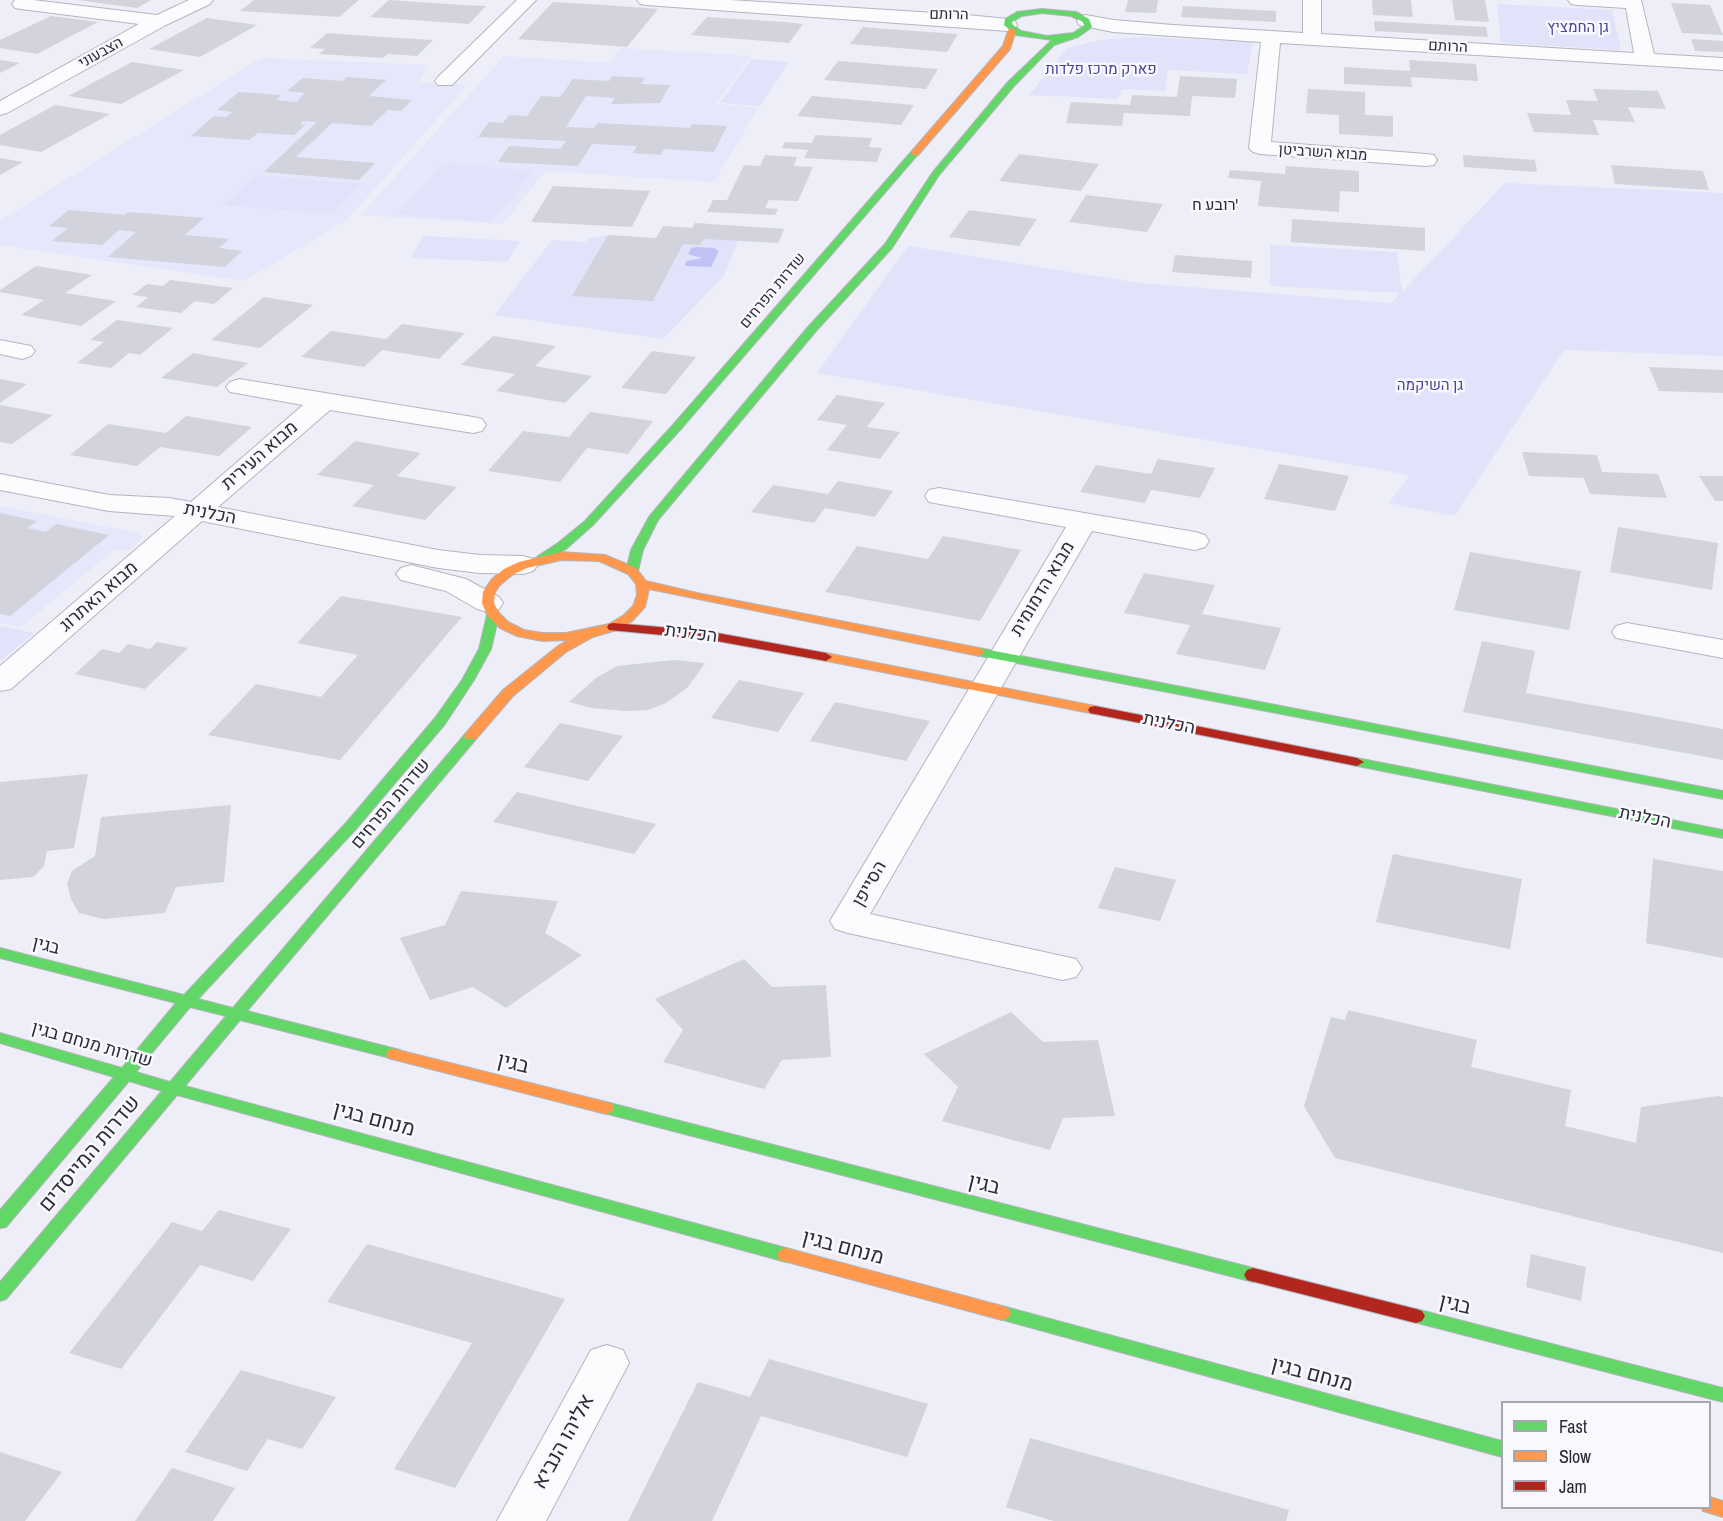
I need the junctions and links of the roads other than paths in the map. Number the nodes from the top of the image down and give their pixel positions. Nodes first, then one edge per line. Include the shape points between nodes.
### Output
1 (204, 0) edge
2 (527, 0) edge
3 (646, 0) edge
4 (1042, 0) edge
5 (1073, 0) edge
6 (1312, 0) edge
7 (1576, 0) edge
8 (25, 2) edge
9 (790, 4) edge
10 (0, 15) edge
11 (1018, 20) junction
12 (159, 21) junction
13 (1077, 26) junction
14 (1271, 37) junction
15 (1312, 39) junction
16 (1645, 59) junction
17 (1723, 64) edge
18 (444, 81) dead end
19 (0, 109) edge
20 (1426, 160) dead end
21 (239, 387) dead end
22 (324, 401) junction
23 (473, 425) dead end
24 (0, 482) edge
25 (939, 496) dead end
26 (189, 519) junction
27 (1083, 522) junction
28 (1195, 541) dead end
29 (532, 562) junction
30 (632, 571) junction
31 (642, 584) junction
32 (490, 609) junction
33 (613, 627) junction
34 (1627, 632) dead end
35 (590, 634) junction
36 (1723, 649) edge
37 (1003, 656) junction
38 (0, 682) edge
39 (985, 687) junction
40 (1723, 795) edge
41 (1723, 834) edge
42 (0, 953) edge
43 (1064, 968) dead end
44 (187, 1001) junction
45 (235, 1014) junction
46 (0, 1038) edge
47 (127, 1074) junction
48 (173, 1088) junction
49 (0, 1222) edge
50 (0, 1294) edge
51 (607, 1363) dead end
52 (1723, 1395) edge
53 (1501, 1448) edge
54 (521, 1521) edge

1 - 12 street, הצבעוני
2 - 18 street
3 - 9 street, הרותם
4 - 11 street, שדרות הפרחים
5 - 13 street
6 - 15 street
7 - 16 street via 1634,3
8 - 10 street
8 - 12 street
9 - 11 street, הרותם via 842,12
11 - 13 street via 1053,11
11 - 13 street via 1037,37
11 - 29 street, שדרות הפרחים via 998,58 676,428 589,523 562,546
12 - 19 street, הצבעוני
13 - 14 street, הרותם
13 - 30 street via 1044,49 1011,84 936,174 889,246 812,329 653,519 637,550
14 - 15 street, הרותם
14 - 20 street, מבוא השרביטן via 1260,148
15 - 16 street, הרותם
16 - 17 street, הרותם
21 - 22 street, מבוא העירית
22 - 23 street, מבוא העירית
22 - 26 street, מבוא העירית
24 - 26 street, הכלנית via 109,503 152,520
25 - 27 street, מבוא הדמומית
26 - 29 street, הכלנית via 438,559 480,564
26 - 32 street, הכלנית via 439,580 464,588
26 - 38 street, מבוא האתרוג
27 - 28 street, מבוא הדמומית
27 - 37 street, מבוא הדמומית
29 - 30 street via 561,556 601,558
29 - 32 street, שדרות הפרחים via 496,582 489,592
30 - 31 street
31 - 33 street via 644,595 639,607
31 - 37 street, הכלנית
32 - 35 street via 504,625 532,635
32 - 44 street, שדרות הפרחים via 484,649 440,721 351,826
33 - 35 street
33 - 39 street, הכלנית via 706,635
34 - 36 street
35 - 45 street, שדרות הפרחים via 562,649 508,693
37 - 39 street, הסייפן
37 - 40 street, הכלנית
39 - 41 street, הכלנית
39 - 43 street, הסייפן via 848,921
42 - 44 street, בגין
44 - 45 street
44 - 47 street, שדרות המייסדים
45 - 48 street, שדרות המייסדים
45 - 52 street, בגין
46 - 47 street, שדרות מנחם בגין
47 - 48 street, שדרות מנחם בגין
47 - 49 street, שדרות המייסדים
48 - 50 street, שדרות המייסדים
48 - 53 street, מנחם בגין
51 - 54 street, אליהו הנביא

